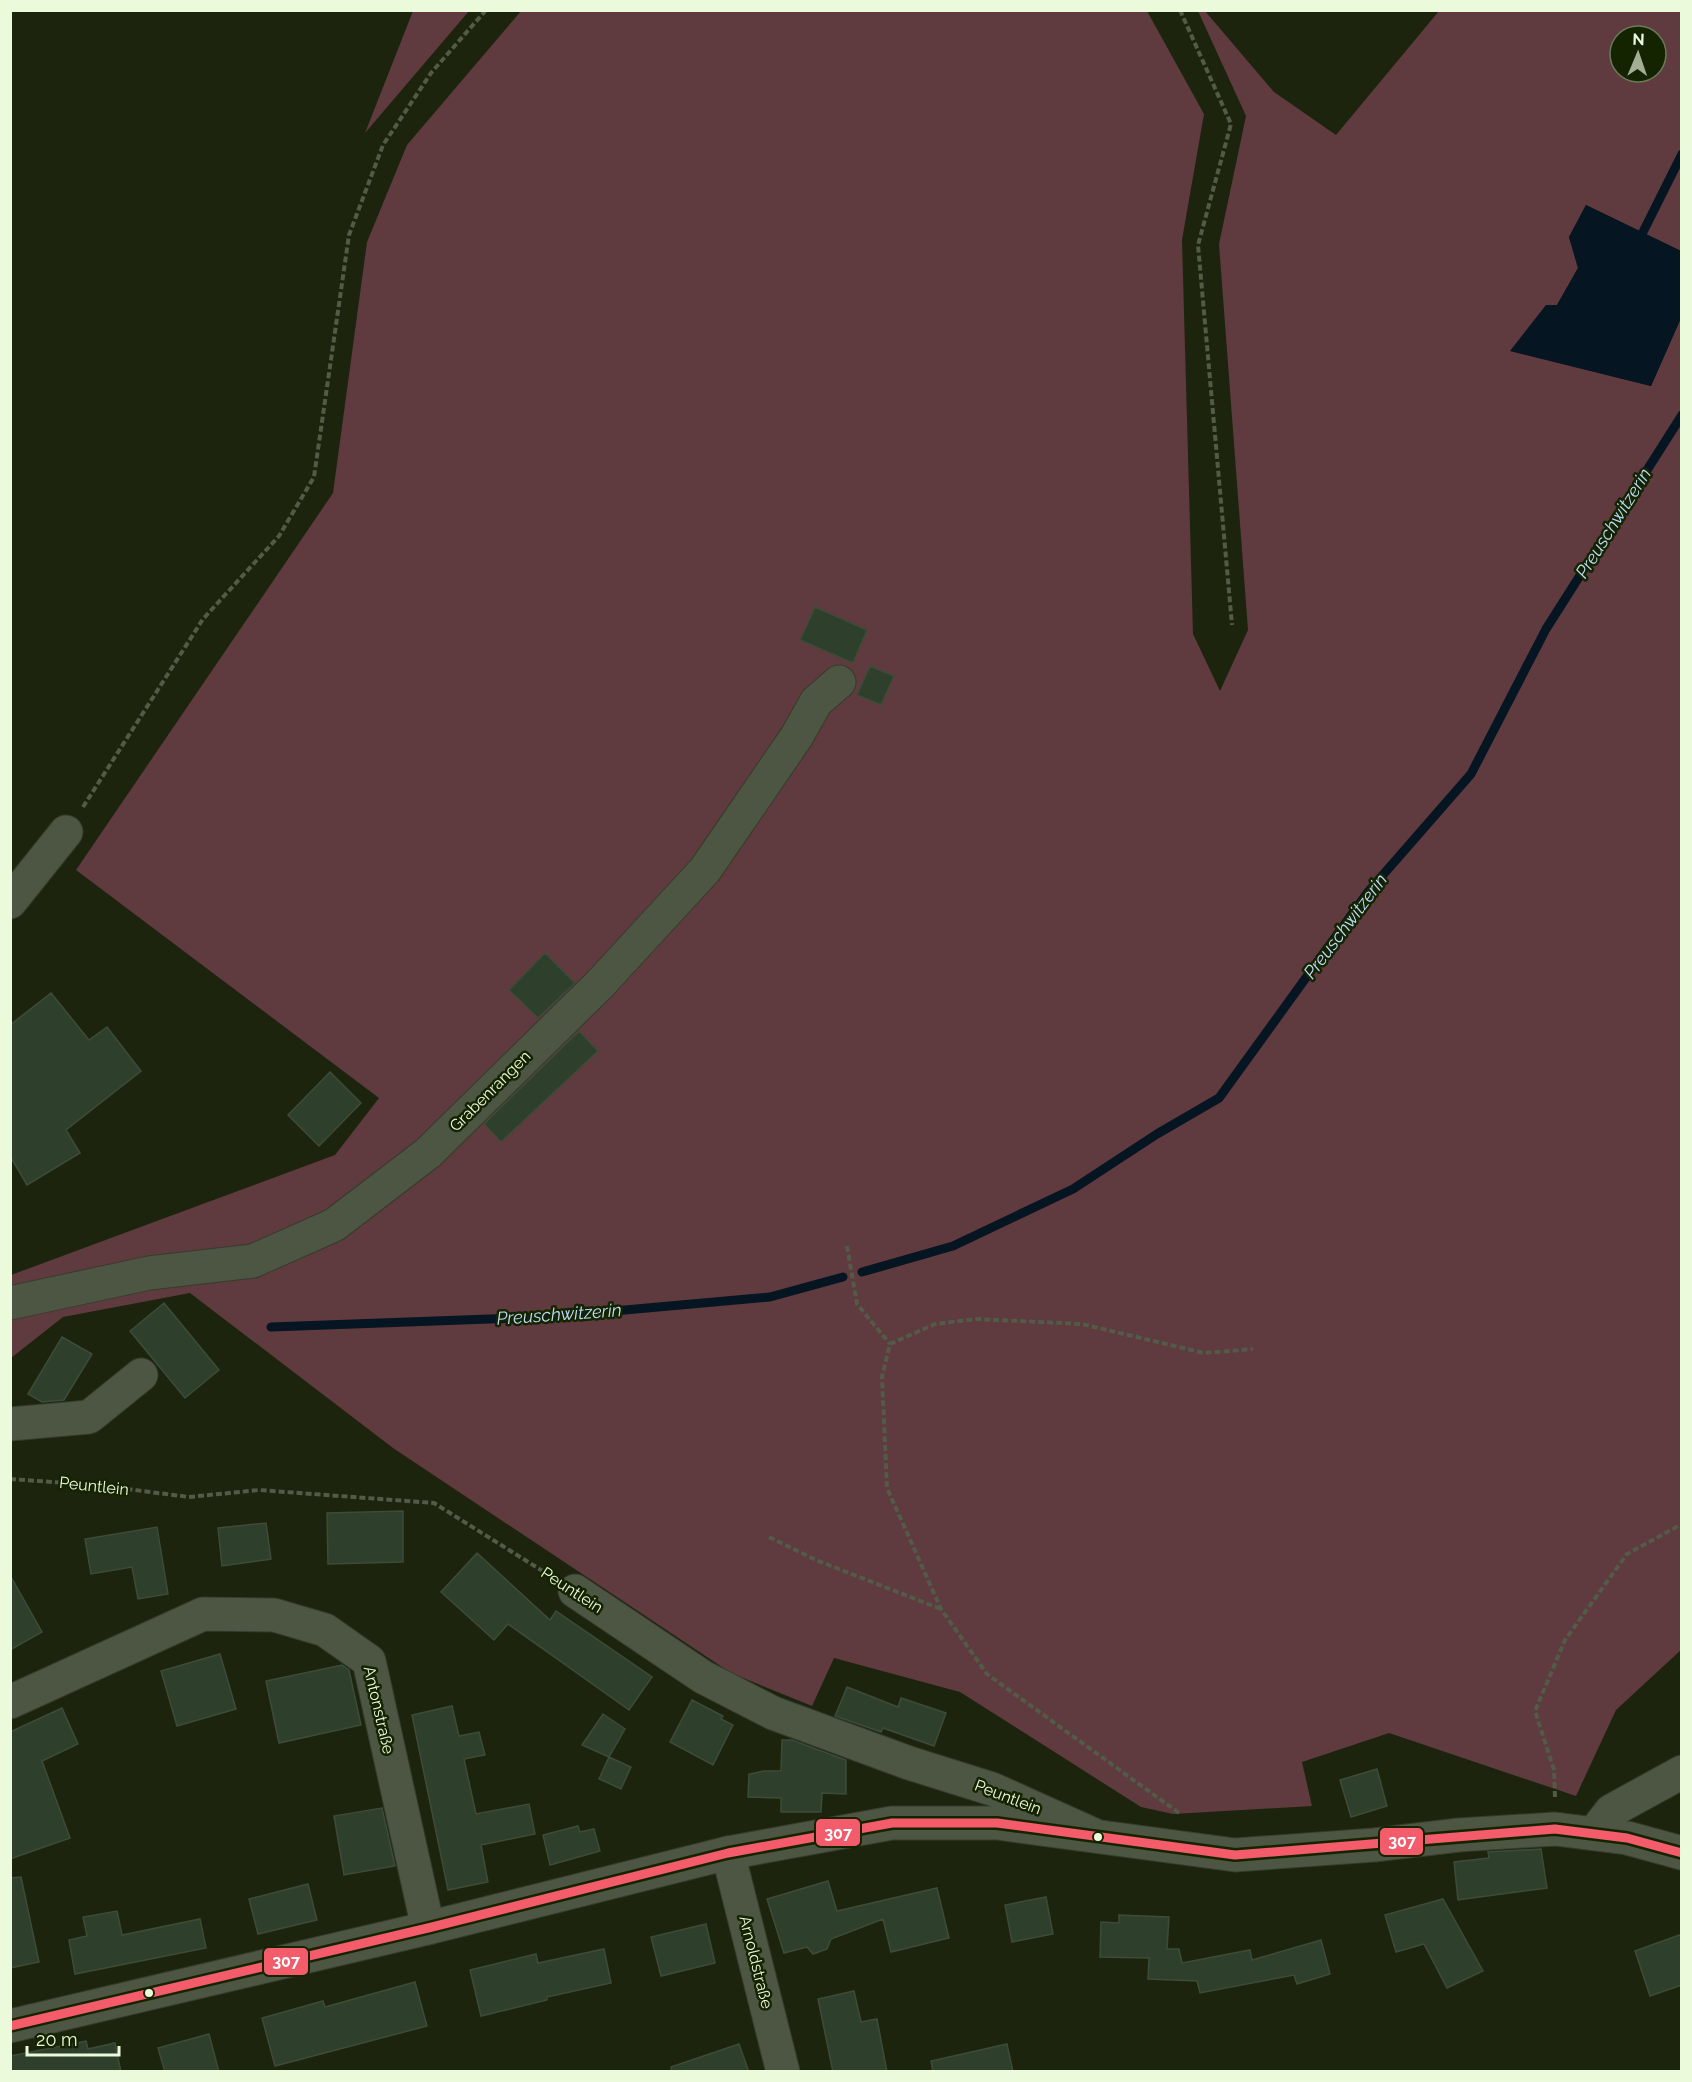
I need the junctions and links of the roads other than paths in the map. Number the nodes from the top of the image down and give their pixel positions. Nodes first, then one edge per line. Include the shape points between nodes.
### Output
1 (839, 682) dead end
2 (66, 832) road end
3 (10, 902) edge
4 (10, 1304) edge
5 (141, 1375) dead end
6 (10, 1424) edge
7 (575, 1591) road end
8 (10, 1701) edge
9 (1682, 1772) edge
10 (1594, 1833) junction
11 (1102, 1839) junction
12 (728, 1853) junction
13 (1682, 1853) edge
14 (428, 1928) junction
15 (10, 2026) edge
16 (783, 2072) edge

1 - 4 street, Grabenrangen via 816,702 705,870 600,984 429,1153 334,1225 253,1261 149,1273
2 - 3 street
5 - 6 street via 89,1417
7 - 11 street, Peuntlein via 703,1677 756,1705 909,1763 993,1789
8 - 14 street, Antonstraße via 203,1614 274,1615 325,1630 369,1661
9 - 10 street via 1611,1811
10 - 11 street via 1555,1829 1235,1855
10 - 13 street
11 - 12 street via 997,1823 892,1822
12 - 14 street
12 - 16 street, Arnoldstraße
14 - 15 street

